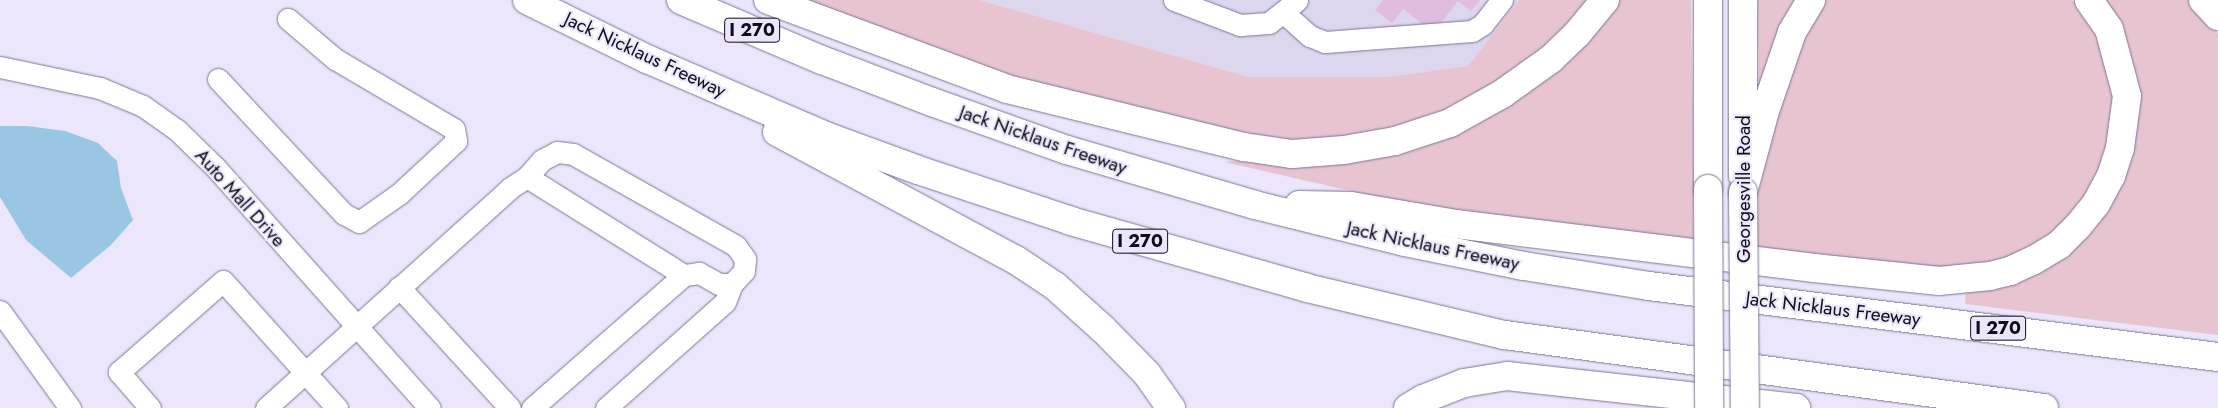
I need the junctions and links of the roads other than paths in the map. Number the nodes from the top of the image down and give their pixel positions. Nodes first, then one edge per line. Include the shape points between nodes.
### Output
1 (527, 0) edge
2 (681, 0) edge
3 (768, 0) edge
4 (1174, 0) edge
5 (1502, 0) edge
6 (1605, 0) edge
7 (1708, 0) edge
8 (1742, 0) edge
9 (1812, 0) edge
10 (2089, 0) edge
11 (2203, 0) edge
12 (1290, 6) edge
13 (2218, 16) edge
14 (288, 19) dead end
15 (647, 59) junction
16 (0, 67) edge
17 (218, 79) dead end
18 (527, 177) junction
19 (1744, 192) junction
20 (1255, 205) junction
21 (684, 275) junction
22 (732, 284) junction
23 (399, 287) junction
24 (0, 311) edge
25 (355, 326) junction
26 (2218, 357) edge
27 (306, 373) junction
28 (70, 408) edge
29 (150, 408) edge
30 (266, 408) edge
31 (337, 408) edge
32 (430, 408) edge
33 (510, 408) edge
34 (532, 408) edge
35 (606, 408) edge
36 (1171, 408) edge
37 (1408, 408) edge
38 (1709, 408) edge
39 (1745, 408) edge
40 (1796, 408) edge
41 (2044, 408) edge

1 - 15 main road, Jack Nicklaus Freeway / I 270
2 - 20 main road, Jack Nicklaus Freeway / I 270 via 822,60 932,102 1104,162
3 - 6 main road via 1007,88 1244,147 1292,154 1344,150 1395,141 1450,122 1502,94 1551,59
4 - 12 street via 1240,25 1269,23
5 - 12 street via 1483,24 1472,31 1325,42 1310,36
7 - 38 main road, Georgesville Road, bridge
8 - 19 main road, Georgesville Road
9 - 19 main road via 1792,32 1765,111
10 - 20 main road via 2109,29 2128,96 2120,148 2111,176 2096,204 2059,245 2010,271 1990,276 1939,281 1456,224 1351,206
11 - 13 main road
14 - 17 street via 335,59 454,128 456,141 399,194 359,222 344,214
15 - 36 main road via 702,92 1016,260 1055,286 1103,329 1147,374
15 - 41 main road, Jack Nicklaus Freeway / I 270 via 828,137 918,170 1089,226 1307,288 1505,334
16 - 25 street, Auto Mall Drive via 100,88 143,106 177,130 216,167
18 - 21 street
18 - 22 street via 542,160 557,152 573,154 736,246 745,259 744,271
18 - 23 street via 510,188
19 - 39 main road, Georgesville Road, bridge
20 - 26 main road, Jack Nicklaus Freeway / I 270 via 1405,242 1524,266 1640,284
21 - 22 street via 699,273 720,284
21 - 34 street
22 - 35 street via 725,302
23 - 25 street
23 - 33 street
24 - 28 street
25 - 27 street
25 - 32 street, Auto Mall Drive
27 - 29 street via 223,281 119,372
27 - 30 street
27 - 31 street
37 - 40 main road via 1464,383 1507,376

